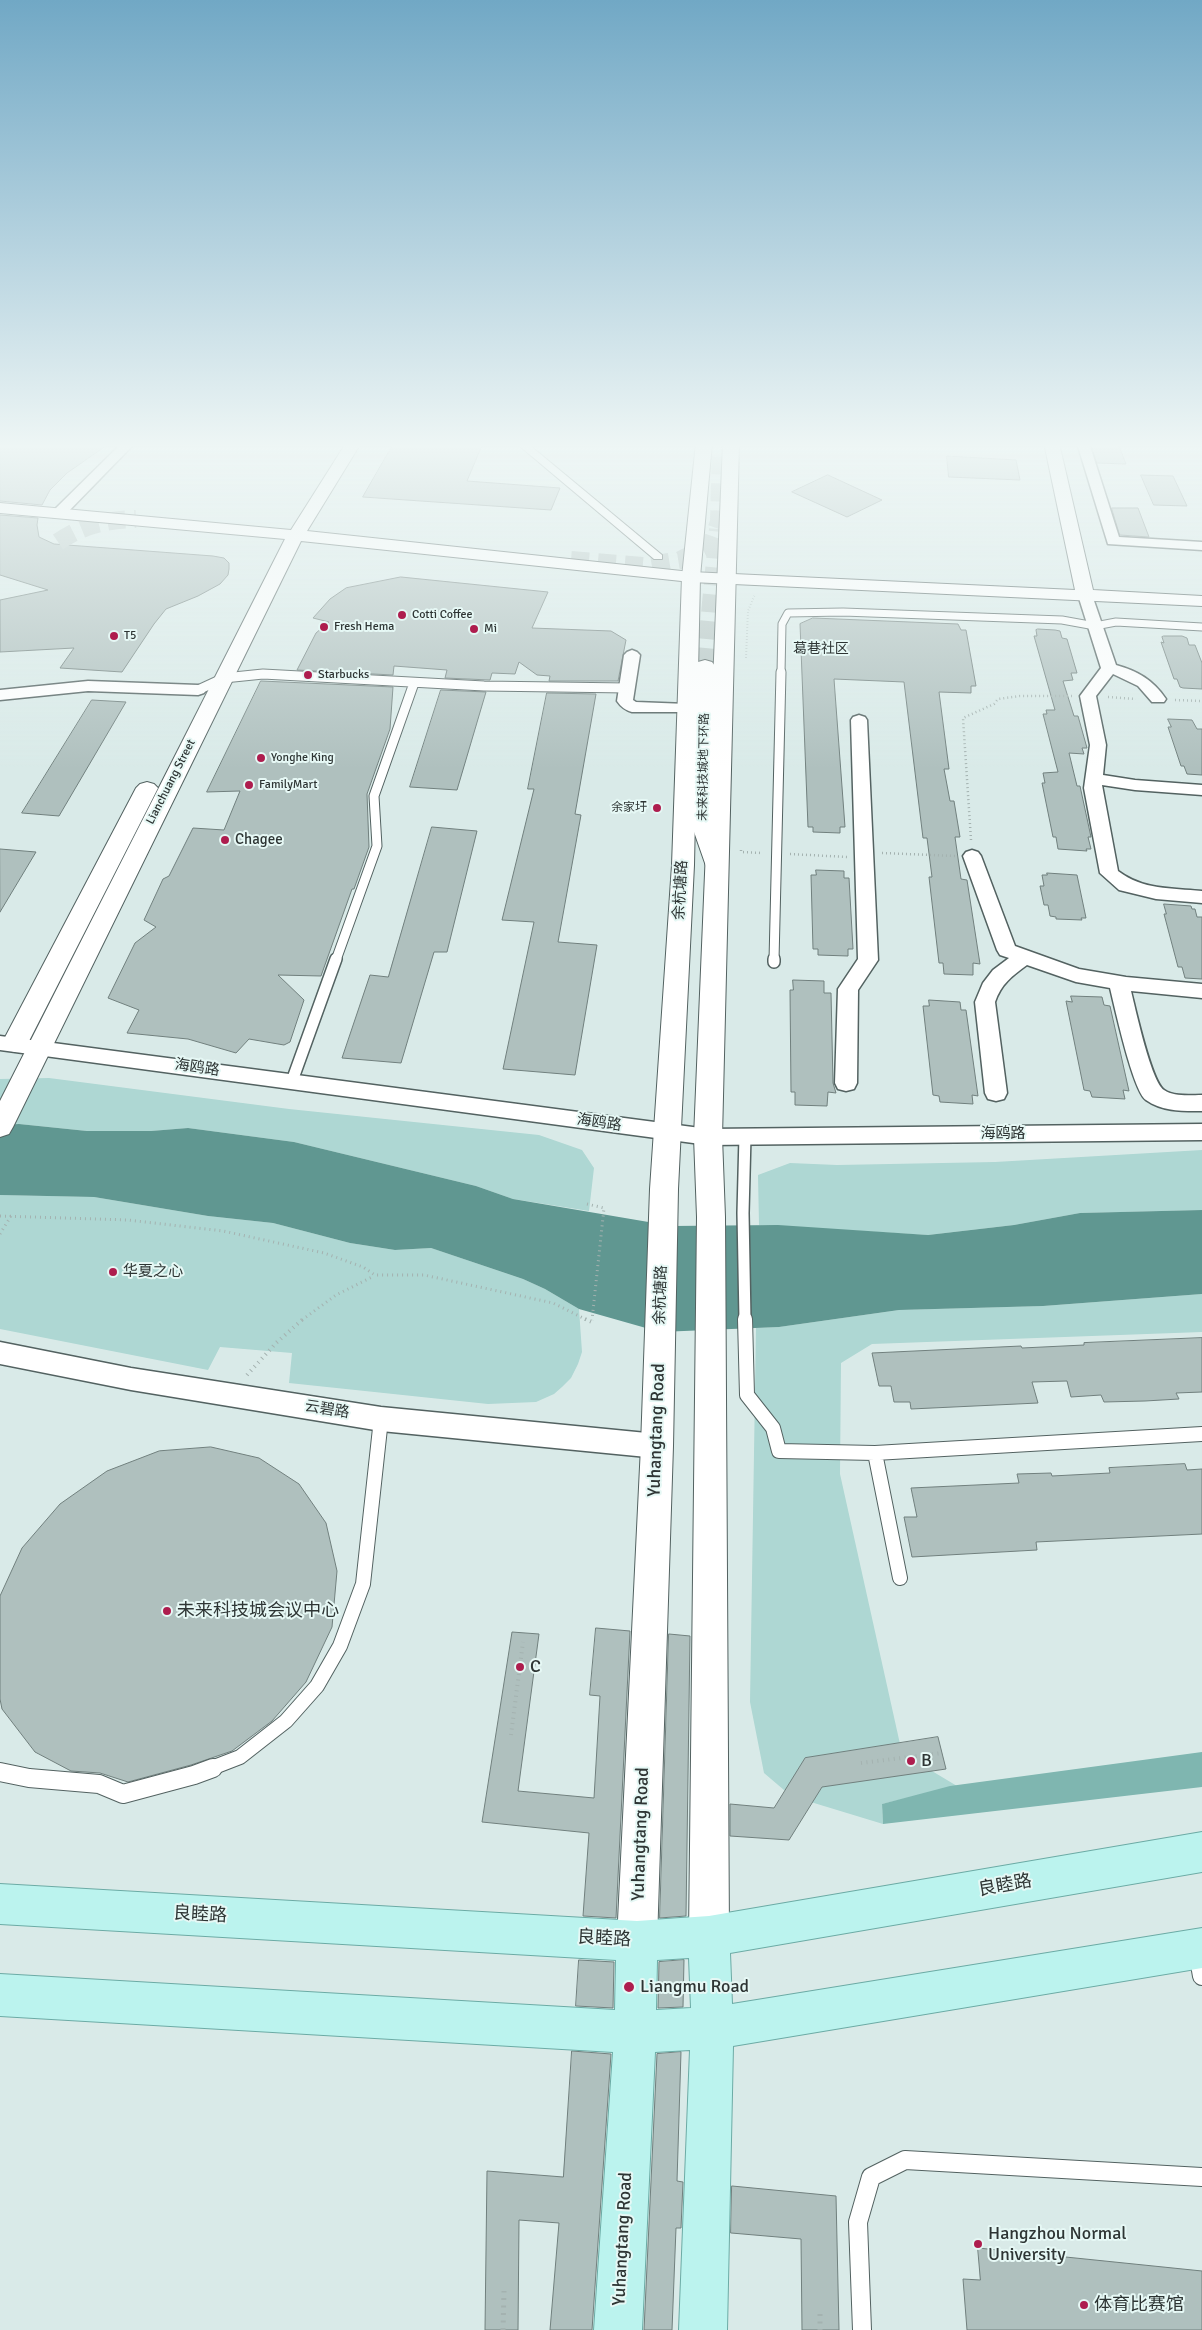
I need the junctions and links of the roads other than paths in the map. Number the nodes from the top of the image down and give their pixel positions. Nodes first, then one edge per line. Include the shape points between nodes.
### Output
1 (278, 552) edge
2 (279, 552) edge
3 (408, 552) edge
4 (652, 552) edge
5 (694, 552) edge
6 (728, 552) edge
7 (1076, 552) edge
8 (658, 557) dead end
9 (691, 581) junction
10 (727, 583) junction
11 (1087, 600) junction
12 (1202, 601) edge
13 (1202, 612) edge
14 (1095, 626) junction
15 (1202, 627) edge
16 (632, 655) dead end
17 (1109, 668) junction
18 (224, 678) junction
19 (414, 683) junction
20 (627, 688) junction
21 (198, 690) junction
22 (0, 694) edge
23 (1158, 700) road end
24 (687, 709) junction
25 (859, 720) dead end
26 (1095, 778) junction
27 (1202, 790) edge
28 (972, 856) road end
29 (683, 866) junction
30 (717, 866) junction
31 (1202, 897) edge
32 (1025, 956) junction
33 (774, 962) dead end
34 (1119, 983) junction
35 (1202, 991) edge
36 (7, 1043) edge
37 (39, 1046) junction
38 (292, 1081) junction
39 (846, 1083) dead end
40 (996, 1093) dead end
41 (1202, 1103) edge
42 (0, 1126) edge
43 (668, 1132) junction
44 (1202, 1132) edge
45 (745, 1136) junction
46 (708, 1137) junction
47 (660, 1338) joint
48 (0, 1353) edge
49 (381, 1419) junction
50 (1202, 1434) edge
51 (657, 1446) junction
52 (875, 1453) junction
53 (900, 1578) dead end
54 (0, 1772) edge
55 (1202, 1852) edge
56 (0, 1904) edge
57 (709, 1936) junction
58 (637, 1941) junction
59 (1200, 1958) edge
60 (0, 1995) edge
61 (712, 2028) junction
62 (635, 2032) junction
63 (1202, 2177) edge
64 (618, 2330) edge
65 (703, 2330) edge
66 (862, 2330) edge

1 - 21 street, Lianchuang Street
2 - 18 street, Lianchuang Street
3 - 9 street
4 - 8 street
5 - 9 street, 余杭塘路
6 - 10 street
7 - 11 street
9 - 10 street
9 - 24 street, 余杭塘路
10 - 11 street
10 - 11 street via 757,588
10 - 30 street
11 - 12 street
11 - 13 street
11 - 14 street
14 - 15 lane via 1116,622
14 - 17 street
14 - 33 lane via 1062,620 788,613 782,624
16 - 20 street
17 - 23 street via 1136,678 1152,690
17 - 26 street via 1088,696 1098,745
18 - 19 lane via 263,674
18 - 21 lane
18 - 37 street, Lianchuang Street
19 - 20 lane
19 - 38 lane via 374,796 377,846
20 - 24 street via 625,701 632,707
21 - 22 street via 88,686
21 - 36 street, Lianchuang Street
24 - 29 street, 余杭塘路
25 - 39 street via 868,960 848,989
26 - 27 street
26 - 31 street via 1109,873 1126,886 1156,893
28 - 32 street via 1007,950
29 - 30 street, 未来科技城地下环路 via 695,829 703,667 703,826
29 - 43 street, 余杭塘路
30 - 46 street
32 - 34 street via 1076,975
32 - 40 street via 1000,975 985,1002
34 - 35 street
34 - 41 street via 1144,1080 1150,1085 1152,1094 1168,1102
36 - 37 street, 海鸥路
37 - 38 street, 海鸥路
37 - 42 street, Lianchuang Street
38 - 43 street, 海鸥路
43 - 46 street, 海鸥路
43 - 47 street, 余杭塘路
44 - 45 street, 海鸥路
45 - 46 street, 海鸥路
45 - 52 lane via 743,1213 748,1394 773,1428 780,1452
46 - 57 street via 711,1216
47 - 51 street, Yuhangtang Road
48 - 49 street, 云碧路 via 131,1379
49 - 51 street, 云碧路
49 - 54 lane via 363,1584 340,1646 327,1670 286,1721 240,1757 194,1775 123,1794 99,1784
50 - 52 lane
51 - 58 street, Yuhangtang Road
52 - 53 lane
55 - 57 main road, 良睦路
56 - 58 main road, 良睦路
57 - 58 main road, 良睦路
57 - 61 main road
58 - 62 main road, Yuhangtang Road
59 - 61 main road
60 - 62 main road
61 - 62 main road
61 - 65 main road
62 - 64 main road, Yuhangtang Road
63 - 66 lane via 905,2160 871,2178 858,2222

